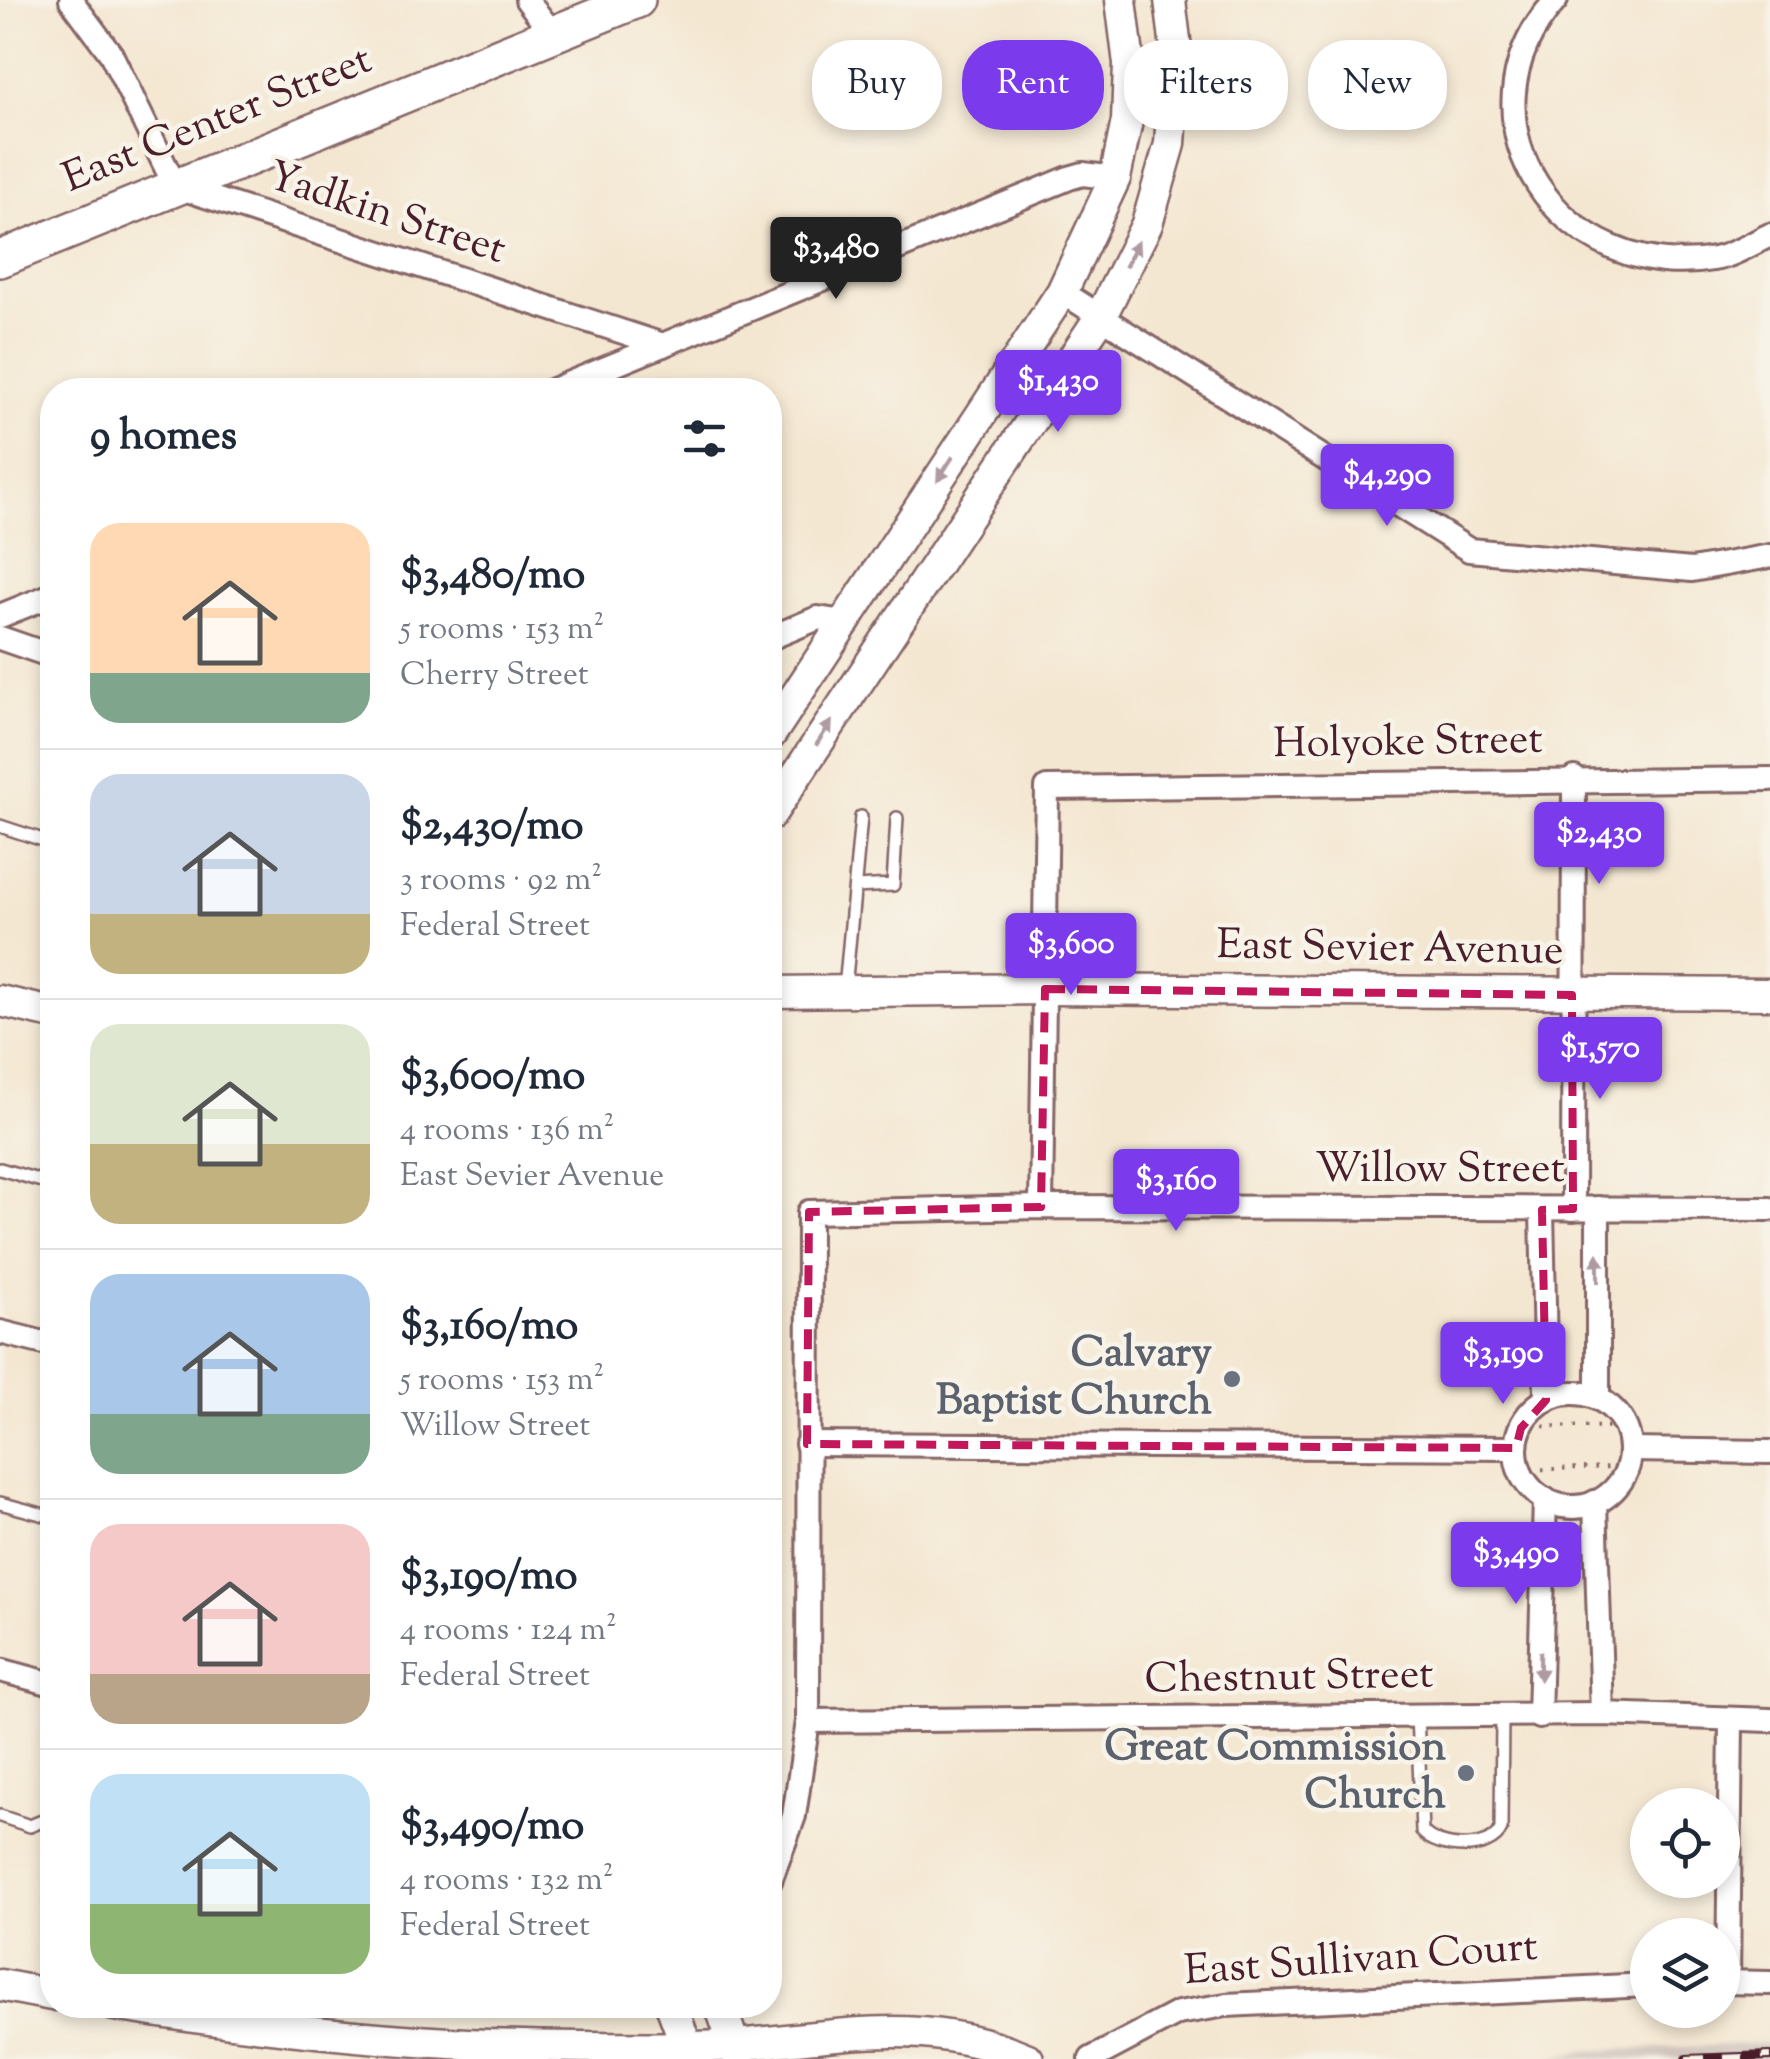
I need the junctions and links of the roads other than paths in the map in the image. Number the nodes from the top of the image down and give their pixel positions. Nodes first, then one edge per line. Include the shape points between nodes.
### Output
1 (72, 0) edge
2 (527, 0) edge
3 (636, 0) edge
4 (1121, 0) edge
5 (1170, 0) edge
6 (1556, 0) edge
7 (553, 34) junction
8 (1115, 178) junction
9 (175, 186) junction
10 (1158, 190) junction
11 (1770, 235) edge
12 (0, 259) edge
13 (1062, 292) junction
14 (1101, 316) junction
15 (663, 345) junction
16 (582, 378) edge
17 (1770, 556) edge
18 (40, 600) edge
19 (0, 616) edge
20 (844, 622) junction
21 (782, 633) edge
22 (0, 638) edge
23 (880, 648) junction
24 (40, 652) edge
25 (782, 716) edge
26 (1574, 778) junction
27 (1770, 779) edge
28 (782, 796) edge
29 (861, 817) dead end
30 (897, 818) dead end
31 (0, 826) edge
32 (40, 839) edge
33 (855, 887) junction
34 (1045, 989) junction
35 (782, 992) edge
36 (845, 993) junction
37 (1572, 994) junction
38 (1770, 994) edge
39 (0, 1001) edge
40 (40, 1010) edge
41 (0, 1169) edge
42 (40, 1181) edge
43 (1042, 1207) junction
44 (1598, 1208) junction
45 (1573, 1209) junction
46 (1770, 1209) edge
47 (1542, 1210) junction
48 (0, 1332) edge
49 (40, 1342) edge
50 (1598, 1398) junction
51 (1546, 1400) junction
52 (807, 1444) junction
53 (1520, 1448) junction
54 (1628, 1448) junction
55 (1770, 1452) edge
56 (1544, 1499) junction
57 (1594, 1502) junction
58 (0, 1504) edge
59 (40, 1514) edge
60 (0, 1670) edge
61 (40, 1681) edge
62 (1602, 1714) junction
63 (1416, 1716) junction
64 (1502, 1716) junction
65 (1539, 1717) junction
66 (1770, 1720) edge
67 (808, 1721) junction
68 (1731, 1721) junction
69 (0, 1816) edge
70 (40, 1822) edge
71 (782, 1849) edge
72 (1726, 1918) edge
73 (1740, 1983) edge
74 (1770, 1984) edge
75 (0, 1986) edge
76 (1630, 1987) edge
77 (40, 1993) edge
78 (239, 2018) edge
79 (676, 2018) edge
80 (724, 2018) edge
81 (688, 2052) edge
82 (736, 2052) edge
83 (1028, 2059) edge
84 (1092, 2059) edge

1 - 9 street via 112,54
2 - 7 street
3 - 7 main road, East Center Street
4 - 8 main road via 1129,64
5 - 10 main road via 1176,48 1170,144
6 - 11 street via 1538,20 1518,74 1514,141 1552,208 1591,240 1640,259 1716,260
7 - 9 main road, East Center Street
8 - 10 main road
8 - 13 main road
8 - 15 street via 1069,178
9 - 12 main road, East Center Street
9 - 15 street, Yadkin Street
14 -> 10 main road
13 - 14 street
13 -> 20 main road
14 - 17 street via 1469,550 1692,570
14 - 23 main road
15 - 16 street
18 - 19 street
20 - 21 street via 818,618
20 - 23 main road
20 - 25 main road
22 - 24 street
28 -> 23 main road
26 - 27 street, Holyoke Street
26 - 34 street, Holyoke Street via 1048,788
26 - 37 street
29 - 33 lane
30 - 33 lane via 893,885
31 - 32 lane
33 - 36 lane
34 - 36 main road, East Sevier Avenue
34 - 37 main road, East Sevier Avenue
34 - 43 street
35 - 36 main road, East Sevier Avenue
37 - 38 main road, East Sevier Avenue
37 - 45 street
39 - 40 main road
41 - 42 lane
43 - 47 street, Willow Street
43 - 52 street, Willow Street via 809,1212
44 - 45 street, Willow Street
44 - 46 street, Willow Street
50 -> 44 street
45 - 47 street, Willow Street
47 - 51 street
48 - 49 street
50 - 51 street via 1562,1394
50 - 54 street via 1611,1407
51 - 53 street
52 - 53 street
52 - 67 street
53 - 56 street
54 - 55 street
54 - 57 street via 1609,1494
56 - 57 street
56 -> 65 street
57 - 62 street
58 - 59 lane
60 - 61 street
62 - 65 street, Chestnut Street
62 - 68 street, Chestnut Street
63 - 64 street, Chestnut Street
63 - 64 lane via 1422,1831 1433,1841 1456,1844 1498,1836
63 - 67 street, Chestnut Street
64 - 65 street, Chestnut Street
66 - 68 street, Chestnut Street
67 - 71 street via 794,1816
68 - 72 street
69 - 70 lane via 30,1826
73 - 74 street
75 - 77 main road
76 - 84 street, East Sullivan Court via 1226,2005 1178,2013
78 - 81 main road via 426,2045
79 - 81 main road
80 - 82 main road
81 - 82 main road
82 - 83 main road via 800,2036 930,2030 992,2043

